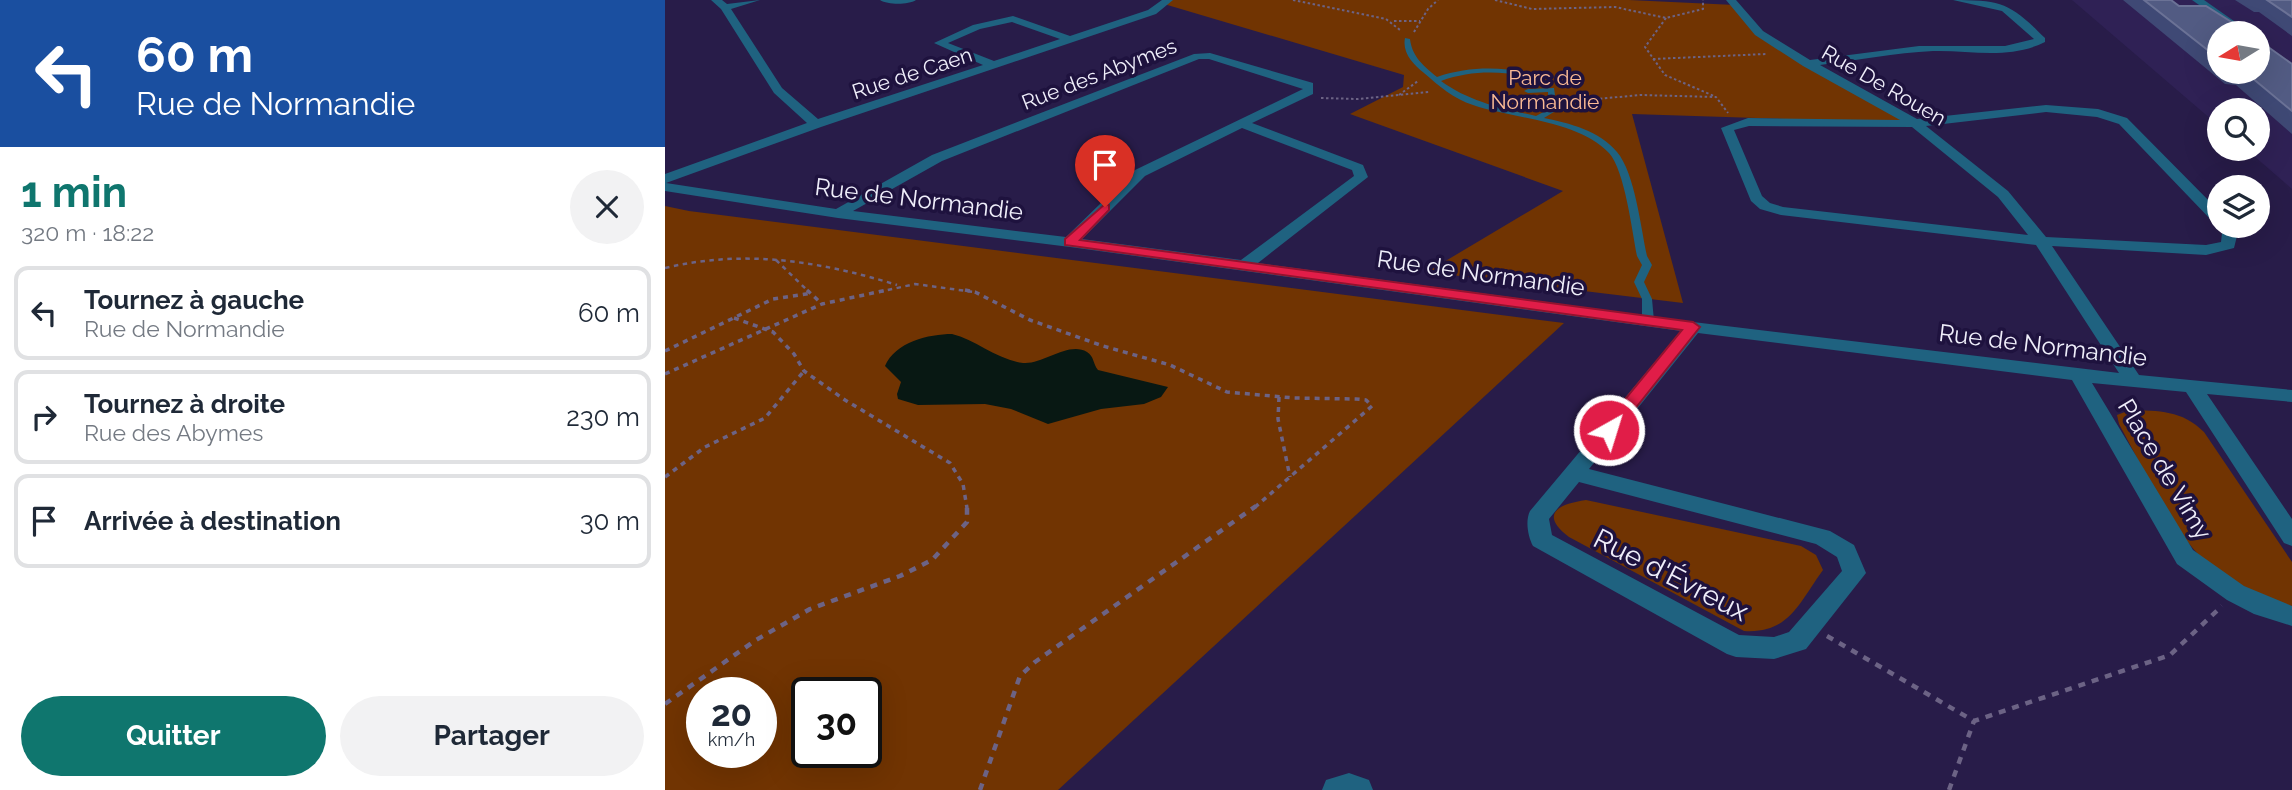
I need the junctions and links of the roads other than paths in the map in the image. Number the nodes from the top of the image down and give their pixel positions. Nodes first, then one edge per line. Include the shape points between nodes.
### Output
1 (755, 0) edge
2 (885, 0) edge
3 (911, 0) edge
4 (1168, 0) edge
5 (1731, 0) edge
6 (1958, 0) edge
7 (2197, 0) edge
8 (721, 4) edge
9 (2228, 21) edge
10 (1069, 39) junction
11 (1407, 39) road end
12 (1807, 64) junction
13 (996, 66) junction
14 (1541, 78) dead end
15 (1436, 80) junction
16 (1528, 90) dead end
17 (1534, 119) junction
18 (1915, 123) junction
19 (816, 124) junction
20 (1242, 124) junction
21 (1736, 124) joint
22 (665, 179) edge
23 (665, 187) edge
24 (2207, 208) edge
25 (838, 214) junction
26 (2229, 238) edge
27 (2041, 241) junction
28 (1070, 242) junction
29 (1244, 266) junction
30 (1648, 321) junction
31 (1693, 327) junction
32 (2078, 375) junction
33 (2134, 381) junction
34 (2193, 388) junction
35 (2292, 396) edge
36 (1574, 473) junction
37 (2292, 537) edge
38 (2292, 616) edge
39 (1336, 790) edge
40 (1359, 790) edge

1 - 8 street
2 - 3 street
4 - 10 street, Rue de Caen via 1152,12
5 - 12 street, Rue De Rouen via 1759,33
6 - 12 street via 2010,9 2041,40 2014,49 1933,48
7 - 9 street
8 - 19 street via 778,90
10 - 13 street, Rue de Caen
10 - 13 street via 1013,19 939,43
11 - 15 lane via 1410,55
12 - 18 street, Rue De Rouen
13 - 19 street, Rue de Caen
14 - 15 lane via 1475,69
15 - 17 lane via 1476,104
16 - 17 lane via 1551,90 1553,110
17 - 30 lane via 1584,132 1616,155 1647,265 1639,282 1647,299
18 - 21 street
18 - 24 street via 2020,110 2106,114 2123,121
18 - 27 street, Rue De Rouen via 2003,194
19 - 22 street, Rue de Caen
20 - 25 street, Rue des Abymes via 1309,91 1309,86 1198,56 937,158
20 - 28 street via 1140,173
20 - 29 street via 1357,168 1361,177
21 - 27 street via 1727,128 1756,198 1765,206
23 - 25 street, Rue de Normandie
25 - 28 street, Rue de Normandie
26 - 27 street via 2228,246 2206,250
27 - 33 street, Rue De Rouen
28 - 29 street, Rue de Normandie
29 - 30 street, Rue de Normandie
30 - 31 street, Rue de Normandie
31 - 32 street, Rue de Normandie
31 - 36 street, Rue d'Évreux
32 - 33 street, Rue de Normandie
32 - 38 street, Place de Vimy via 2185,557 2208,577 2273,612
33 - 34 street, Rue de Normandie
34 - 35 street, Rue de Normandie
34 - 37 street
36 - 36 street, Rue d'Évreux via 1538,517 1541,540 1736,646 1774,648 1797,641 1853,573 1846,551 1822,537
39 - 40 street

